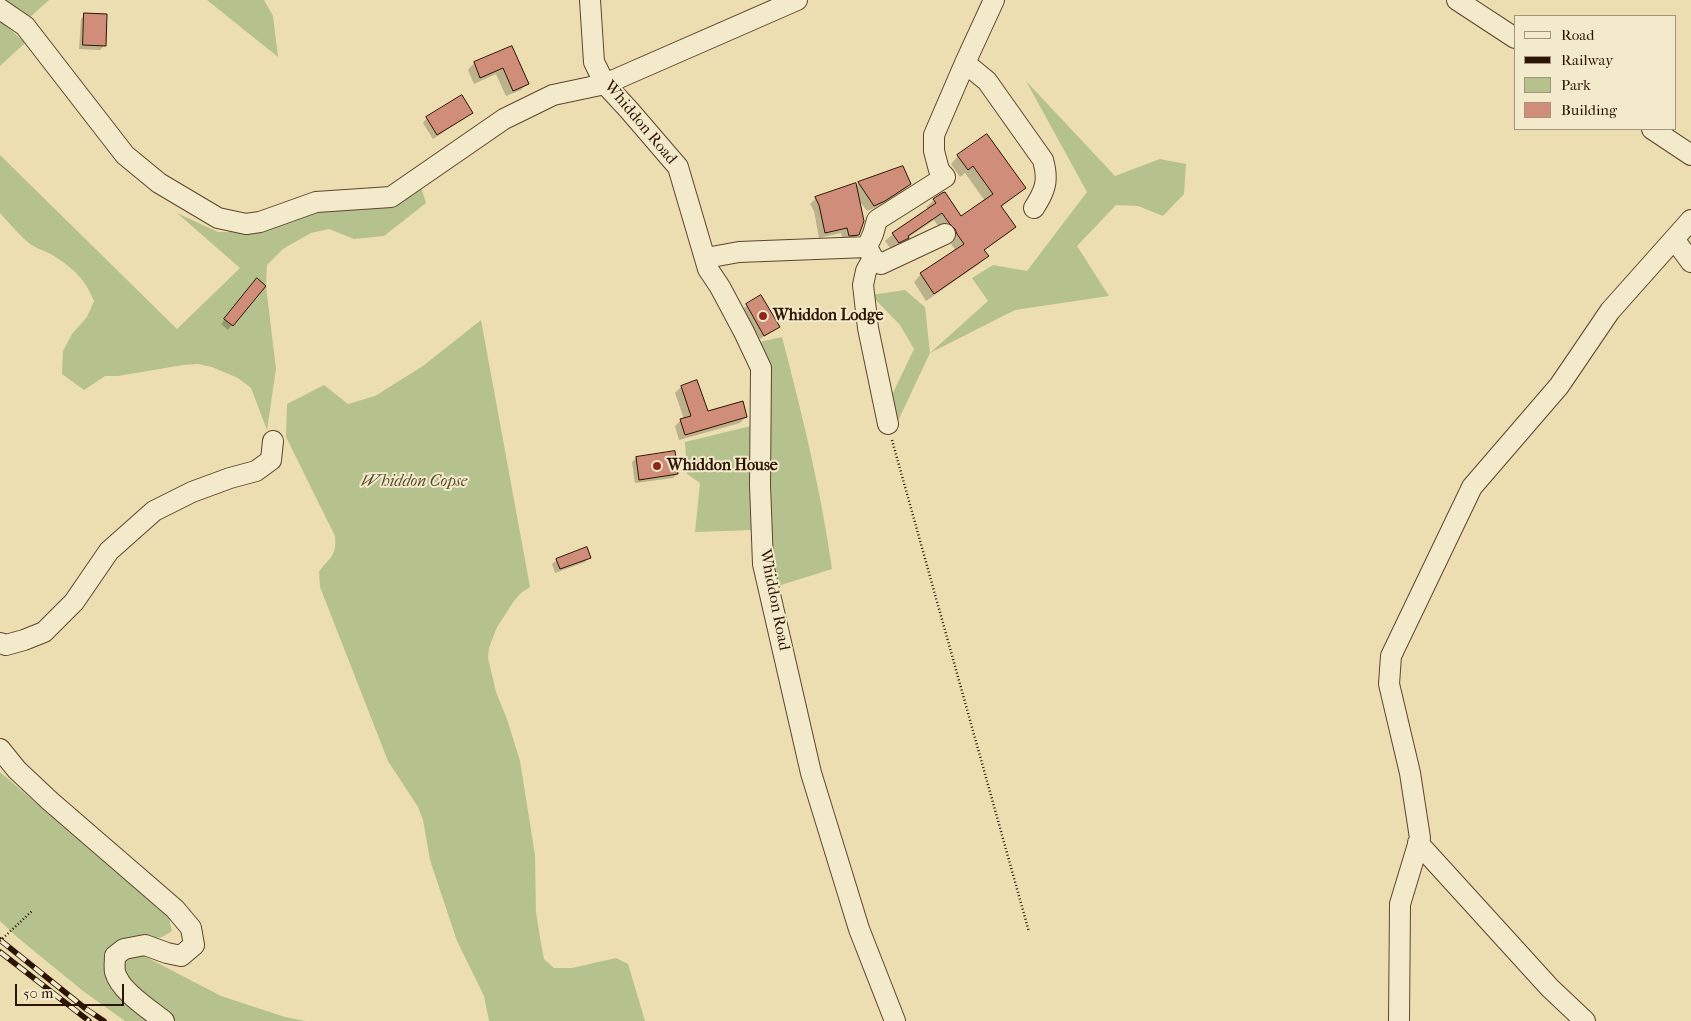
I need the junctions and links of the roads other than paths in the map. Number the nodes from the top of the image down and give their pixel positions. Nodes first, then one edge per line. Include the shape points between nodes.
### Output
1 (590, 0) edge
2 (797, 0) edge
3 (994, 0) edge
4 (1457, 0) edge
5 (0, 9) edge
6 (1514, 37) edge
7 (965, 63) junction
8 (606, 84) junction
9 (1654, 130) edge
10 (1691, 155) edge
11 (1034, 208) dead end
12 (1691, 220) edge
13 (945, 234) dead end
14 (1674, 238) junction
15 (870, 253) junction
16 (706, 258) junction
17 (1691, 262) edge
18 (888, 424) road end
19 (273, 441) dead end
20 (0, 643) edge
21 (0, 749) edge
22 (1418, 843) junction
23 (164, 1021) edge
24 (895, 1021) edge
25 (1399, 1021) edge
26 (1585, 1021) edge

1 - 8 street, Whiddon Road via 594,62
2 - 8 street
3 - 7 street
4 - 6 street
5 - 8 street via 25,26 125,155 159,183 218,218 246,224 316,202 391,197 504,119 553,95
7 - 11 street via 987,81 1043,160 1047,174 1043,194
7 - 15 street via 934,136 934,151 945,177 878,220
8 - 16 street, Whiddon Road via 678,167
9 - 10 street
12 - 14 street
13 - 15 street via 881,264
14 - 17 street
14 - 22 street via 1610,311 1559,386 1472,487 1391,656 1389,684 1410,773 1420,838
15 - 16 street via 739,252
15 - 18 street via 863,285 868,328
16 - 24 street, Whiddon Road via 708,270 761,368 763,564 812,773 859,928
19 - 20 street via 272,460 256,471 192,492 154,511 109,551 74,602 44,632 6,645
21 - 23 street via 50,801 175,909 191,928 194,945 181,956 145,945 124,949 115,956 115,972 123,985
22 - 25 street via 1400,904
22 - 26 street via 1550,988

